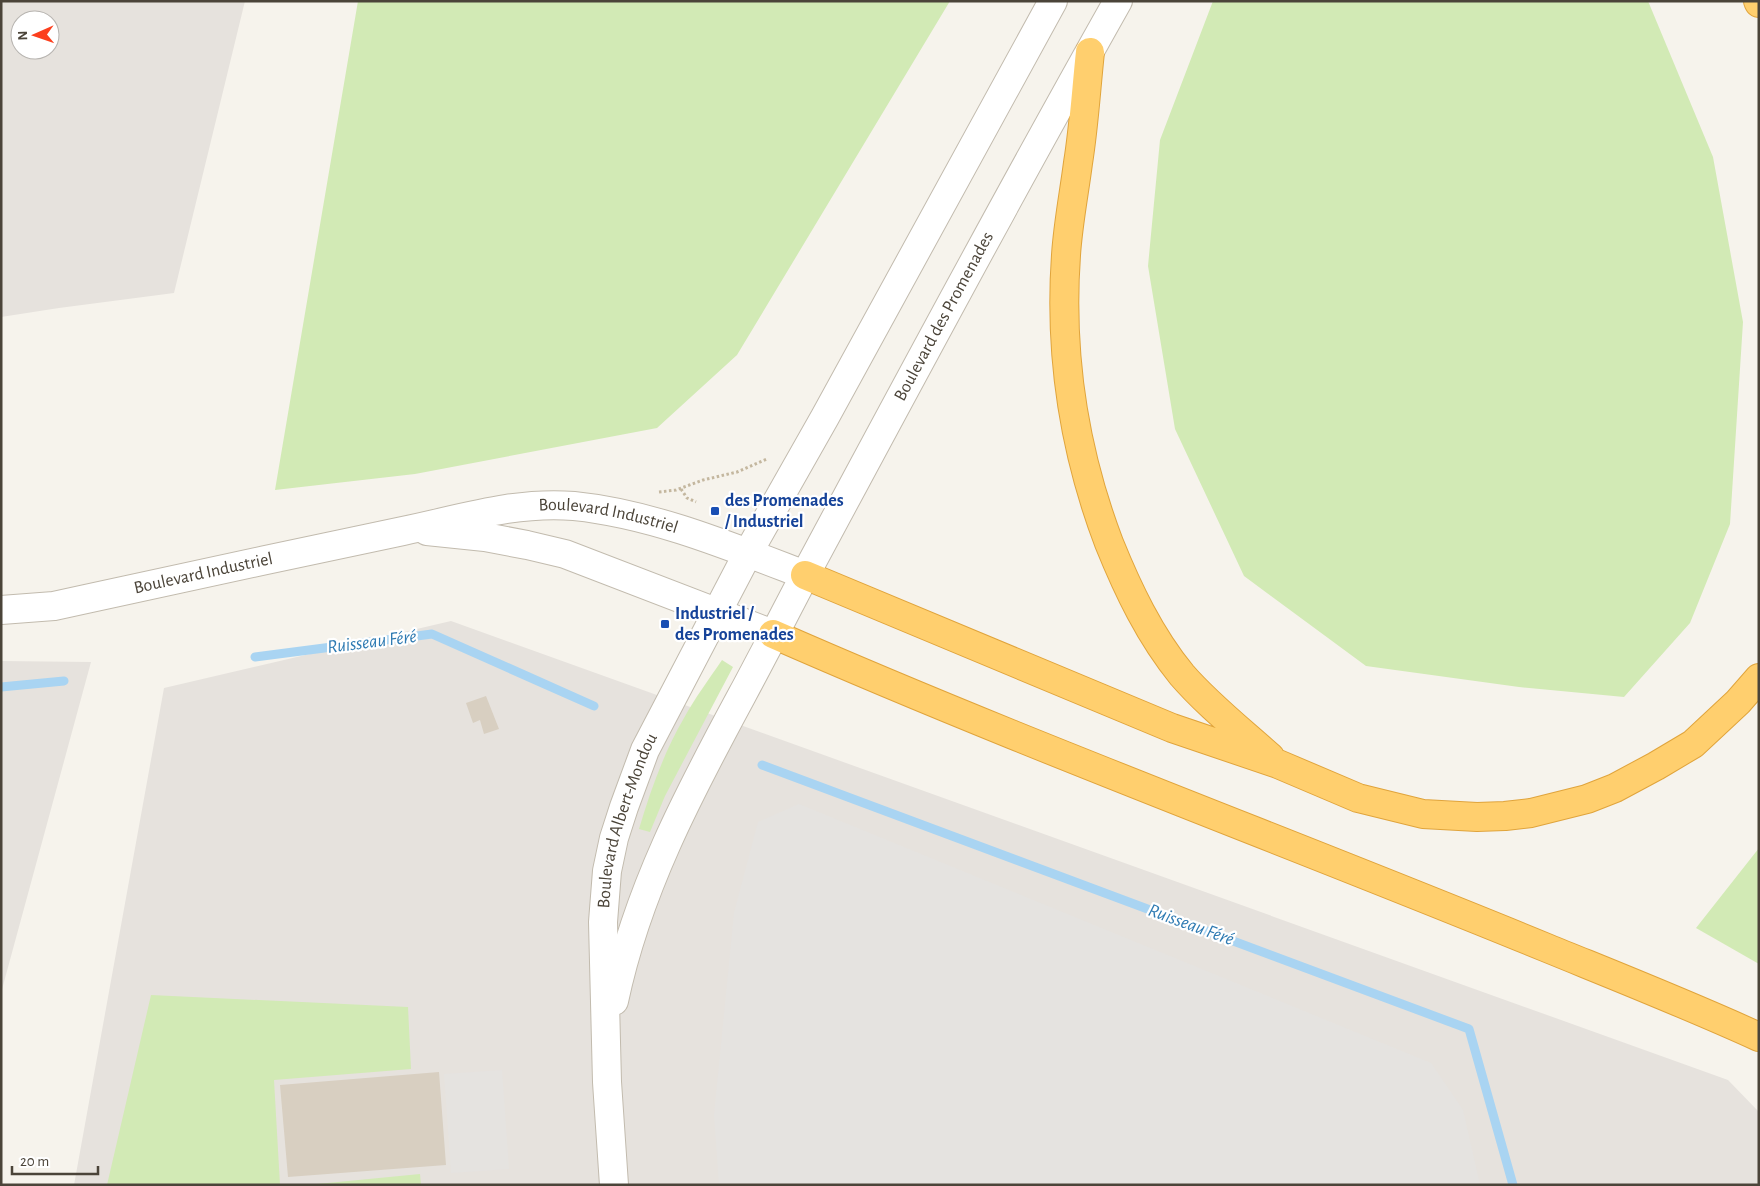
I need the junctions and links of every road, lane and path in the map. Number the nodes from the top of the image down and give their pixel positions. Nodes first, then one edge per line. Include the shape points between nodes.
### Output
1 (1053, 1) edge
2 (1118, 1) edge
3 (1090, 52) junction
4 (768, 458) dead end
5 (681, 488) junction
6 (652, 493) dead end
7 (700, 505) dead end
8 (406, 530) junction
9 (748, 553) junction
10 (805, 574) junction
11 (1, 610) edge
12 (718, 613) junction
13 (773, 634) junction
14 (1759, 678) edge
15 (1278, 764) junction
16 (1759, 1037) edge
17 (607, 1047) junction
18 (614, 1185) edge

1 - 9 street
2 - 3 street, Boulevard des Promenades
3 - 10 street, Boulevard des Promenades
3 - 15 highway via 1069,219 1064,292 1070,402 1087,477 1129,590 1166,654 1194,689
4 - 5 path via 737,472
5 - 6 path
5 - 7 path via 687,498
8 - 9 street, Boulevard Industriel via 508,509 574,506 641,519
8 - 11 street, Boulevard Industriel via 54,606
8 - 12 street, Boulevard Industriel via 485,537 544,548
9 - 10 street, Boulevard Industriel
9 - 12 street
10 - 13 street, Boulevard des Promenades
10 - 15 highway via 1172,728
12 - 13 street, Boulevard Industriel
12 - 17 street, Boulevard Albert-Mondou via 645,750 614,838 607,871 603,922
13 - 16 highway via 1098,770 1426,898
13 - 17 street, Boulevard Albert-Mondou via 683,806 644,896 619,976
14 - 15 highway via 1717,722 1675,755 1587,799 1531,813 1477,818 1422,814 1358,798
17 - 18 street, Boulevard Albert-Mondou

